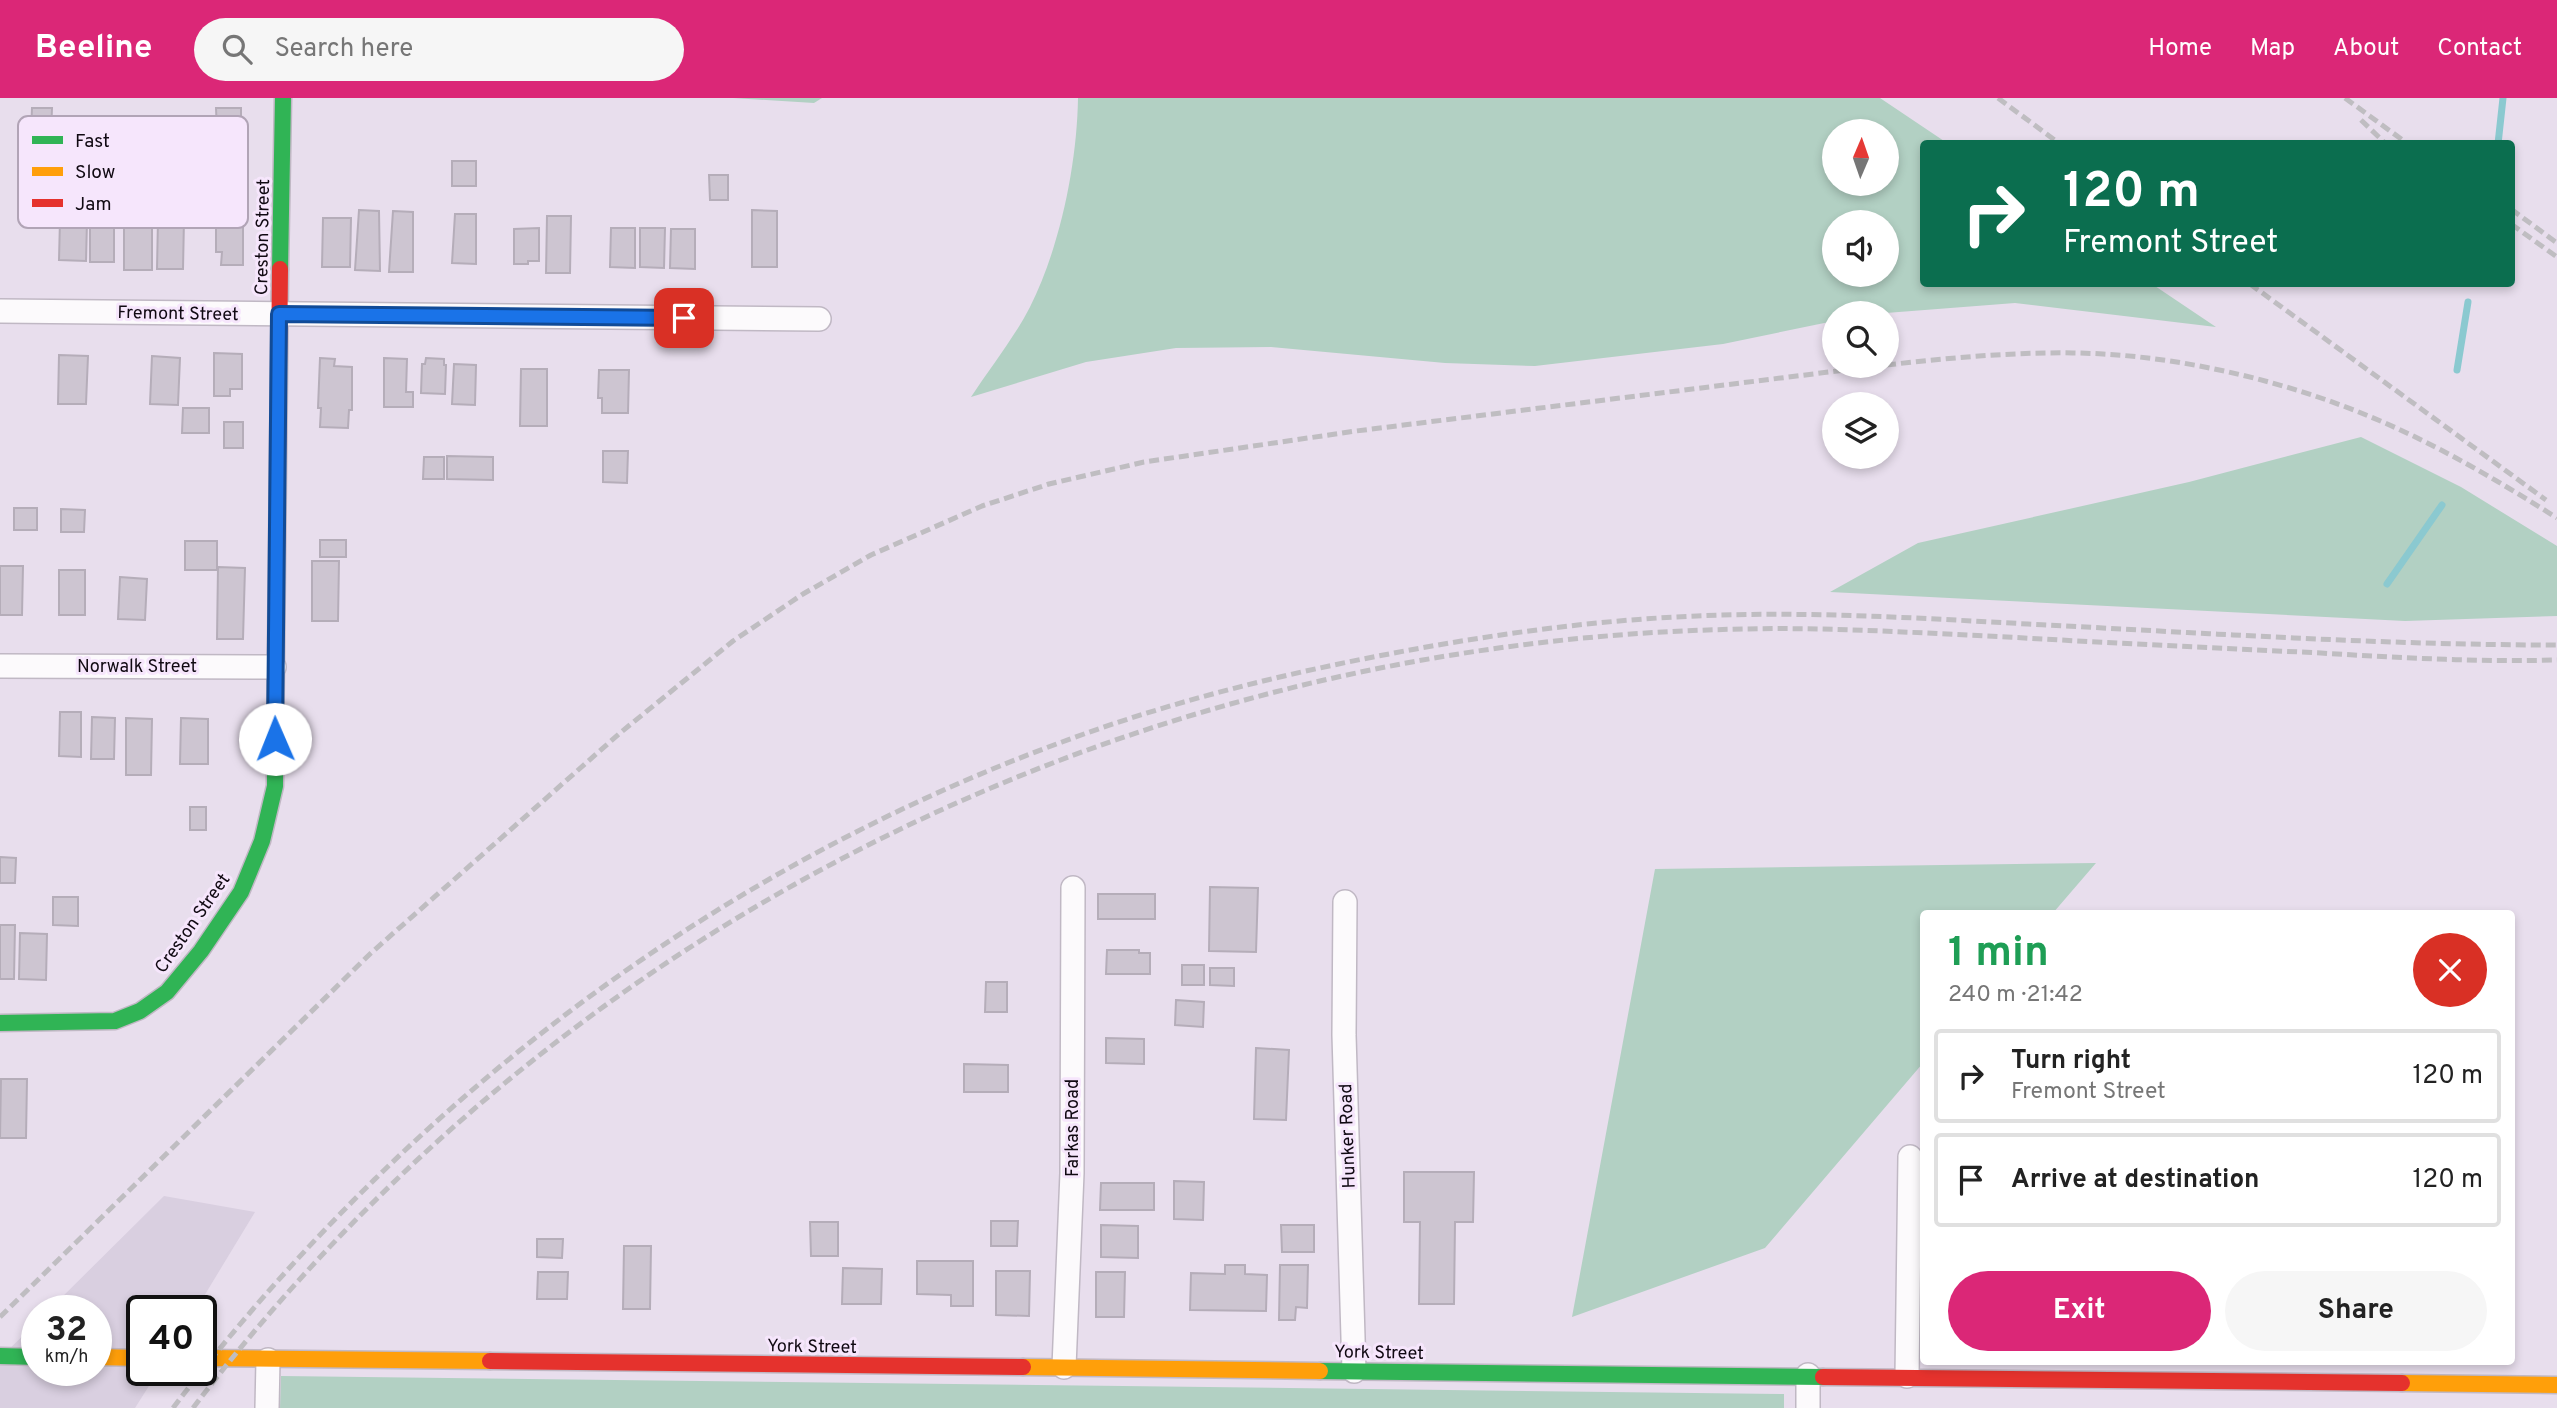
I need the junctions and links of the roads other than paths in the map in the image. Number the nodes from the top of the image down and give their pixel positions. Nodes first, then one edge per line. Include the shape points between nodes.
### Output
1 (284, 98) edge
2 (0, 311) edge
3 (279, 314) junction
4 (819, 319) dead end
5 (0, 666) edge
6 (274, 667) junction
7 (1073, 888) dead end
8 (1345, 902) dead end
9 (0, 1023) edge
10 (1910, 1157) dead end
11 (0, 1356) edge
12 (21, 1357) edge
13 (217, 1358) edge
14 (268, 1360) junction
15 (1064, 1367) junction
16 (2189, 1370) edge
17 (1354, 1371) junction
18 (1808, 1375) junction
19 (1908, 1376) junction
20 (2557, 1385) edge
21 (264, 1404) edge
22 (1808, 1408) edge

1 - 3 street, Creston Street
2 - 3 street, Fremont Street
3 - 4 street, Fremont Street
3 - 6 street, Creston Street
5 - 6 street, Norwalk Street
6 - 9 street, Creston Street via 275,786 262,841 242,892 201,951 167,992 115,1021
7 - 15 street, Farkas Road via 1072,1173
8 - 17 street, Hunker Road via 1344,1035
10 - 19 street
11 - 12 street
13 - 14 street, York Street
14 - 15 street, York Street
14 - 21 street
15 - 17 street, York Street
16 - 19 street, York Street
16 - 20 street, York Street
17 - 18 street, York Street
18 - 19 street, York Street
18 - 22 street

